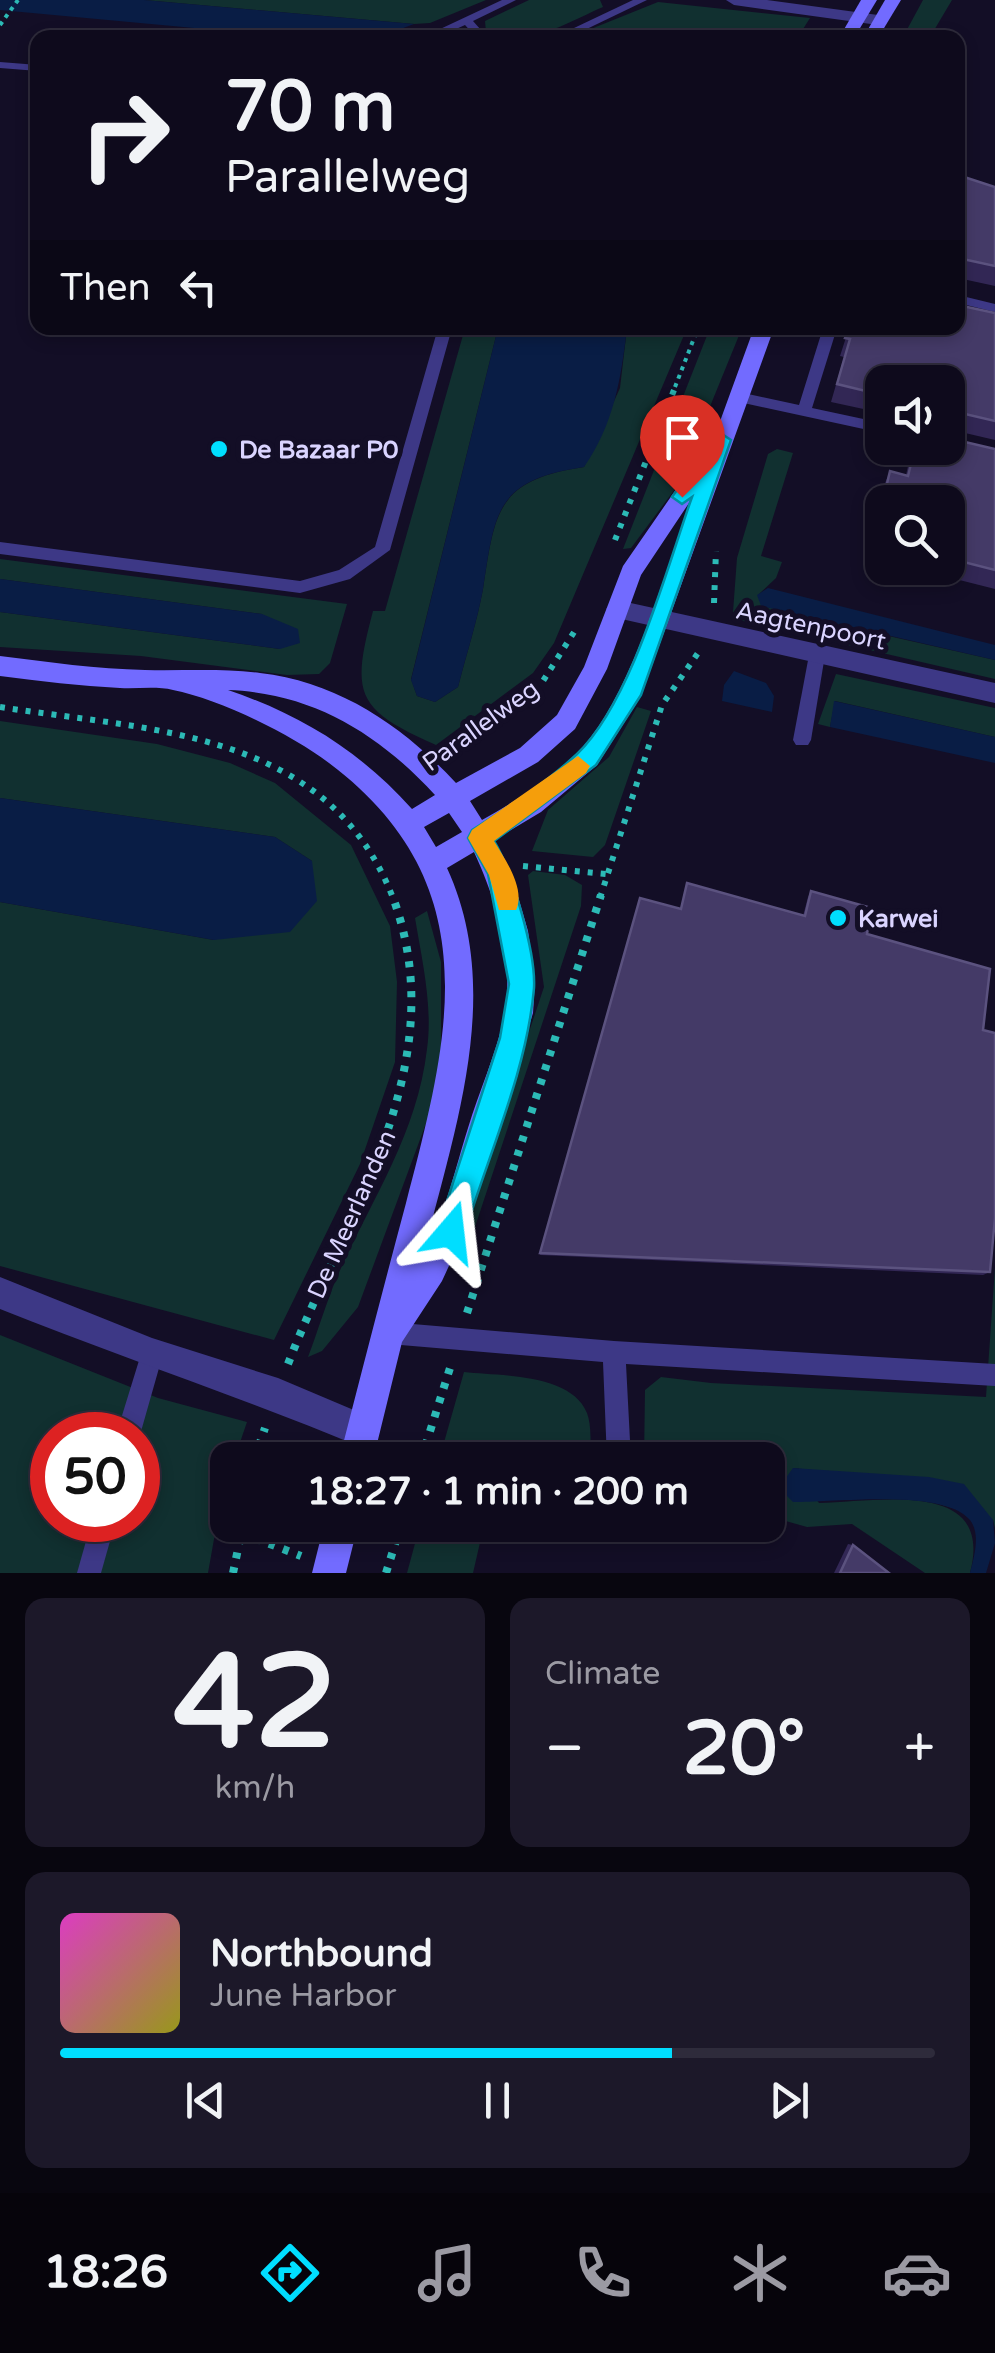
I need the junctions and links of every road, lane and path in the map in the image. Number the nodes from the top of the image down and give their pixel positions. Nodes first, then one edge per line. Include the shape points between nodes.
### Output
1 (18, 0) edge
2 (511, 0) edge
3 (642, 0) edge
4 (734, 0) edge
5 (869, 0) edge
6 (893, 0) edge
7 (857, 15) junction
8 (466, 20) junction
9 (878, 20) junction
10 (2, 22) edge
11 (444, 30) edge
12 (475, 30) edge
13 (576, 30) edge
14 (850, 30) edge
15 (874, 30) edge
16 (0, 65) edge
17 (30, 67) edge
18 (965, 301) edge
19 (995, 308) edge
20 (443, 335) edge
21 (695, 335) edge
22 (762, 335) edge
23 (828, 335) edge
24 (740, 397) junction
25 (804, 411) junction
26 (865, 424) edge
27 (722, 440) junction
28 (0, 548) edge
29 (611, 551) dead end
30 (616, 609) junction
31 (582, 619) dead end
32 (660, 619) junction
33 (704, 630) junction
34 (817, 655) junction
35 (0, 666) edge
36 (168, 680) junction
37 (995, 694) edge
38 (0, 706) edge
39 (802, 740) dead end
40 (425, 765) junction
41 (386, 792) junction
42 (455, 798) junction
43 (348, 822) junction
44 (409, 823) junction
45 (480, 838) junction
46 (432, 863) junction
47 (0, 1293) edge
48 (389, 1333) junction
49 (458, 1341) junction
50 (614, 1352) junction
51 (152, 1354) junction
52 (995, 1374) edge
53 (278, 1394) junction
54 (135, 1412) edge
55 (355, 1442) edge
56 (361, 1442) edge
57 (427, 1442) edge
58 (618, 1442) edge
59 (97, 1542) edge
60 (239, 1542) edge
61 (337, 1542) edge
62 (396, 1542) edge
63 (88, 1573) edge
64 (233, 1573) edge
65 (329, 1573) edge
66 (386, 1573) edge

1 - 10 path
2 - 8 lane
3 - 13 lane
4 - 7 street
5 - 7 main road
6 - 9 main road
7 - 9 street
7 - 14 main road
8 - 11 lane
8 - 12 lane
9 - 15 main road
16 - 17 lane
18 - 19 lane
20 - 28 lane via 382,550 344,574 300,588
21 - 29 path
22 - 24 main road, Parallelweg
23 - 25 lane
24 - 25 lane
24 - 27 main road, Parallelweg
25 - 26 lane
27 - 30 main road, Parallelweg via 631,572
27 - 32 main road, Parallelweg
30 - 32 street, Aagtenpoort
30 - 42 main road, Parallelweg via 595,669 566,722 528,755
31 - 40 path, Parallelweg via 544,680
32 - 33 street, Aagtenpoort
32 - 45 main road, Parallelweg via 633,689 588,758
33 - 34 street, Aagtenpoort
33 - 49 path via 697,657 662,705
34 - 37 street, Aagtenpoort
34 - 39 lane
35 - 36 main road, De Meerlanden
36 - 40 main road, De Meerlanden via 226,677 289,688 371,722
36 - 41 main road, De Meerlanden via 299,726
38 - 43 path, De Meerlanden via 147,728 258,756 305,784
40 - 42 main road, De Meerlanden
41 - 43 path
41 - 44 main road, De Meerlanden
42 - 44 main road, Parallelweg
42 - 45 main road, De Meerlanden
43 - 53 path, De Meerlanden via 380,860 400,904 413,1032 386,1142
44 - 46 main road, De Meerlanden
45 - 46 main road, Parallelweg
45 - 48 main road, De Meerlanden via 500,872 513,921 522,984 513,1038 451,1232
46 - 48 main road, De Meerlanden via 460,990 453,1076
47 - 51 street
48 - 49 lane
48 - 56 main road
49 - 50 lane
49 - 57 path
50 - 52 lane
50 - 58 lane
51 - 53 street
51 - 54 lane
53 - 55 street
59 - 63 lane
60 - 64 path
61 - 65 main road
62 - 66 path

